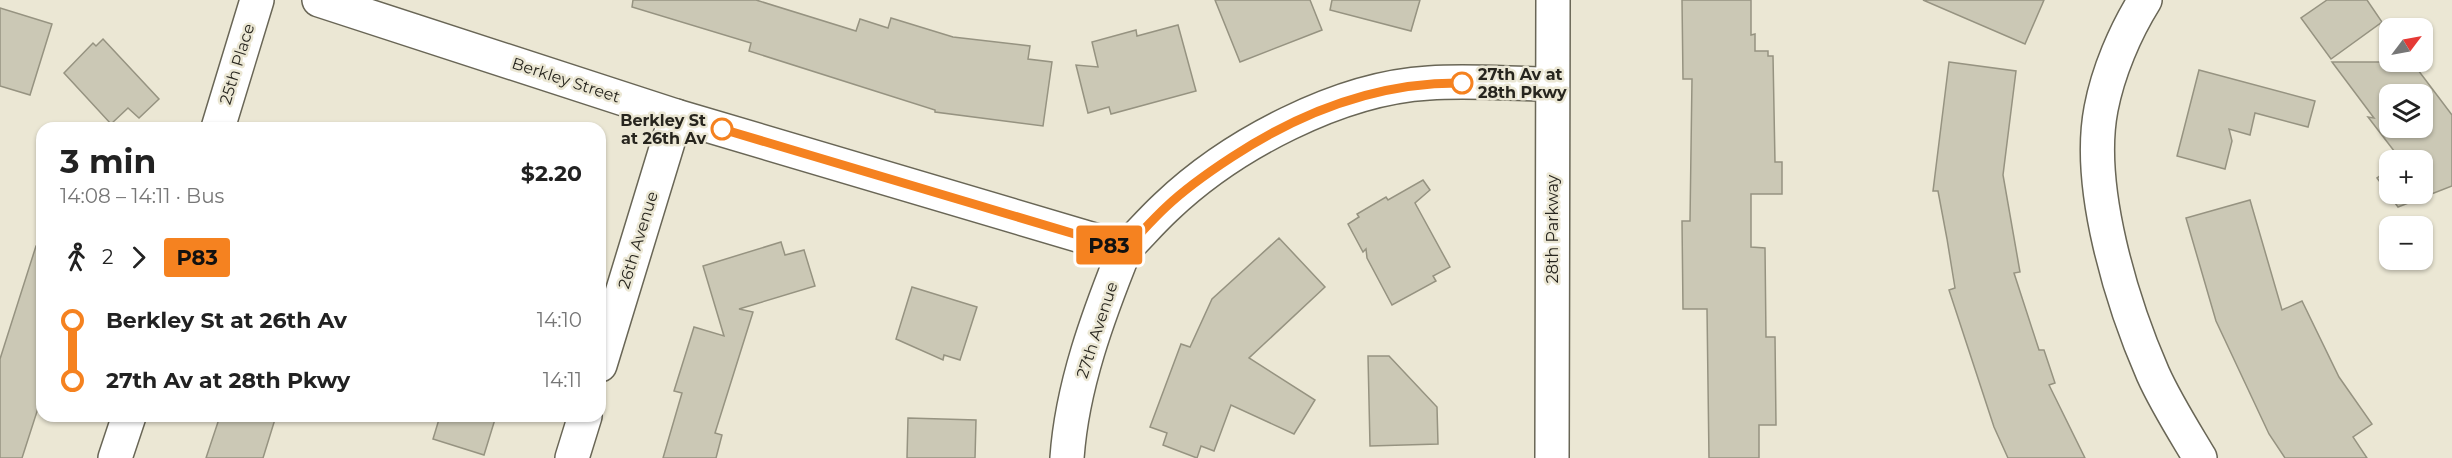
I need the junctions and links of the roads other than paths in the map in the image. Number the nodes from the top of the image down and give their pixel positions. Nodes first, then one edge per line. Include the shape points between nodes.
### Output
1 (257, 0) edge
2 (319, 0) edge
3 (1553, 0) edge
4 (2145, 0) edge
5 (1552, 84) junction
6 (676, 116) junction
7 (220, 122) edge
8 (1125, 249) junction
9 (606, 345) edge
10 (127, 422) edge
11 (583, 422) edge
12 (115, 458) edge
13 (572, 458) edge
14 (1067, 458) edge
15 (1552, 458) edge
16 (2200, 458) edge

1 - 7 street, 25th Place
2 - 6 street, Berkley Street
3 - 5 street, 28th Parkway
4 - 16 street via 2111,71 2100,111 2098,161 2102,208 2129,314 2154,376
5 - 8 street, 27th Avenue via 1429,83 1391,88 1328,106 1291,122 1207,173
5 - 15 street, 28th Parkway
6 - 8 street, Berkley Street
6 - 9 street, 26th Avenue
8 - 14 street, 27th Avenue via 1101,308 1080,383
10 - 12 street
11 - 13 street

